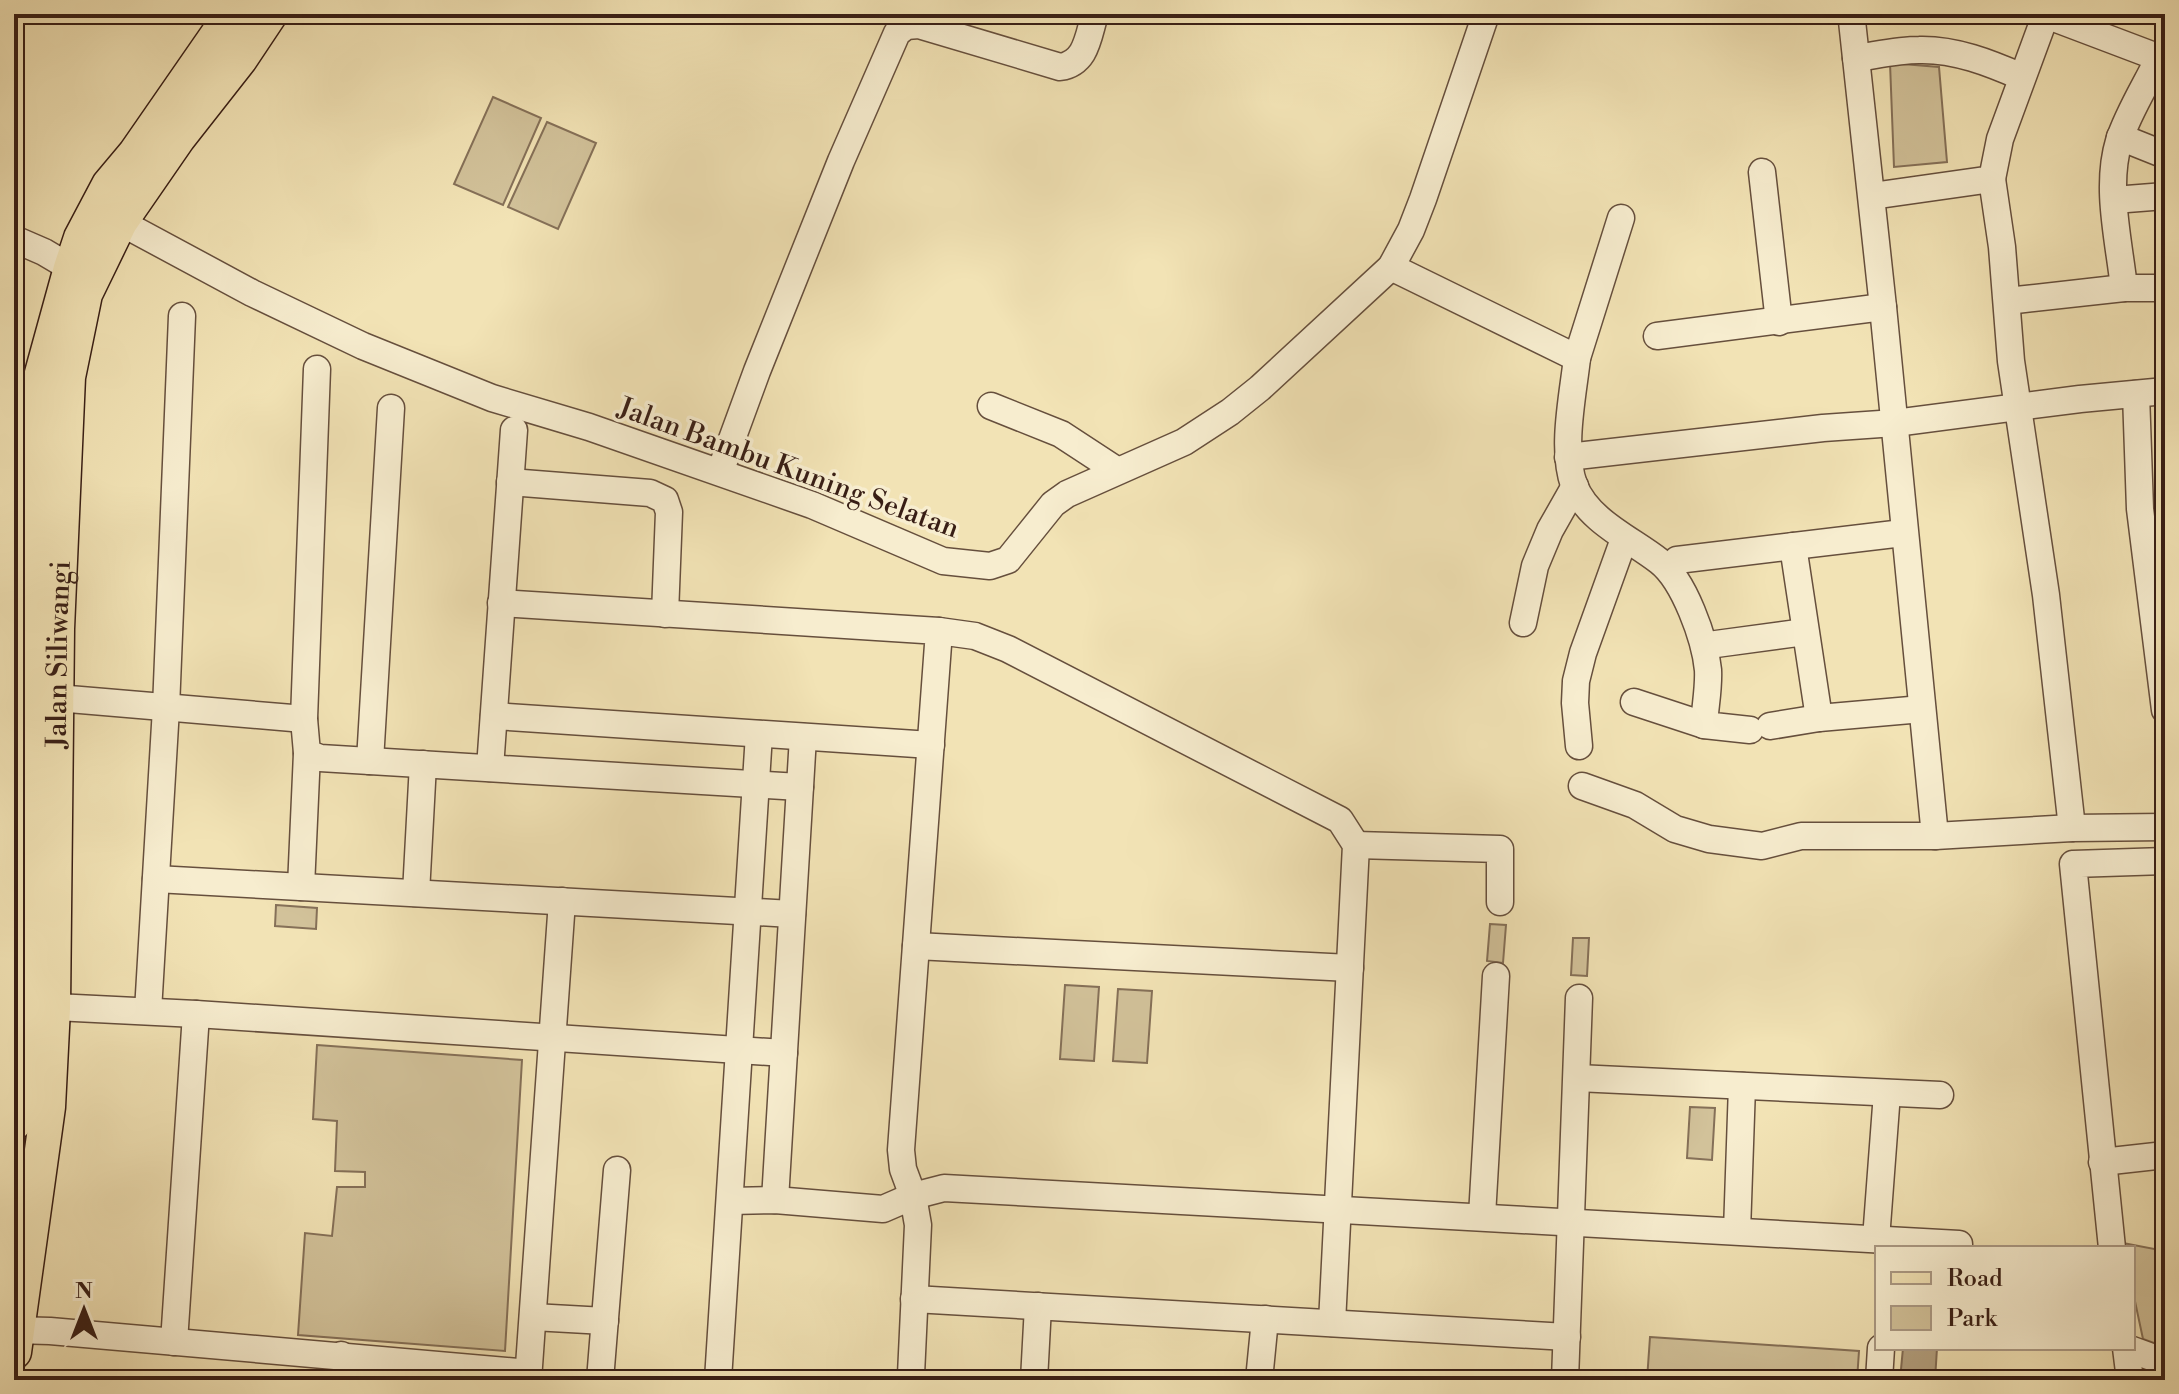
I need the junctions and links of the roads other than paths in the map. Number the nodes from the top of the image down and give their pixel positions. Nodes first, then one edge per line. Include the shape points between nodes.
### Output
1 (232, 14) edge
2 (270, 14) edge
3 (1095, 14) edge
4 (1486, 14) edge
5 (2046, 14) edge
6 (1852, 21) dead end
7 (1856, 58) junction
8 (2162, 59) edge
9 (2022, 77) junction
10 (2120, 137) junction
11 (2165, 155) edge
12 (1762, 172) dead end
13 (1992, 179) junction
14 (1872, 196) junction
15 (2165, 196) edge
16 (2114, 200) junction
17 (1621, 218) dead end
18 (120, 222) junction
19 (14, 239) edge
20 (1391, 267) junction
21 (71, 268) junction
22 (2124, 288) junction
23 (2165, 288) edge
24 (2007, 301) junction
25 (1883, 307) junction
26 (182, 316) dead end
27 (1779, 322) junction
28 (1657, 336) dead end
29 (1577, 358) junction
30 (317, 369) dead end
31 (2165, 391) edge
32 (2136, 394) junction
33 (991, 406) dead end
34 (391, 408) dead end
35 (2017, 409) junction
36 (1895, 423) junction
37 (514, 430) dead end
38 (1568, 457) junction
39 (1116, 470) junction
40 (720, 472) junction
41 (510, 482) junction
42 (1575, 486) junction
43 (1903, 533) junction
44 (1624, 539) junction
45 (1793, 546) junction
46 (1677, 560) dead end
47 (22, 597) edge
48 (501, 603) junction
49 (665, 614) junction
50 (2159, 620) edge
51 (1523, 623) dead end
52 (939, 631) junction
53 (1805, 632) junction
54 (1716, 644) dead end
55 (57, 698) junction
56 (1634, 702) dead end
57 (166, 708) junction
58 (1922, 709) junction
59 (2165, 709) edge
60 (494, 716) junction
61 (1819, 718) junction
62 (304, 719) junction
63 (1704, 725) junction
64 (759, 734) junction
65 (803, 737) junction
66 (931, 745) junction
67 (1579, 746) dead end
68 (307, 753) junction
69 (370, 761) junction
70 (423, 764) junction
71 (490, 768) junction
72 (756, 784) junction
73 (1582, 786) dead end
74 (800, 787) junction
75 (2165, 827) edge
76 (2072, 828) junction
77 (1935, 836) junction
78 (1356, 845) junction
79 (2165, 861) edge
80 (156, 879) junction
81 (301, 887) junction
82 (416, 893) junction
83 (562, 901) junction
84 (1500, 902) dead end
85 (748, 911) junction
86 (792, 914) junction
87 (916, 946) junction
88 (1350, 968) junction
89 (1496, 976) dead end
90 (1579, 998) dead end
91 (38, 1006) junction
92 (148, 1011) junction
93 (196, 1014) junction
94 (552, 1038) junction
95 (19, 1041) edge
96 (739, 1050) junction
97 (784, 1053) junction
98 (1577, 1078) junction
99 (1742, 1086) junction
100 (1887, 1093) junction
101 (1940, 1095) dead end
102 (14, 1123) edge
103 (2165, 1155) edge
104 (2102, 1162) junction
105 (617, 1170) dead end
106 (913, 1196) junction
107 (775, 1200) junction
108 (730, 1201) junction
109 (1338, 1208) junction
110 (1482, 1216) junction
111 (1572, 1221) junction
112 (1737, 1231) junction
113 (1883, 1242) edge
114 (1959, 1244) dead end
115 (2112, 1246) edge
116 (914, 1299) junction
117 (1038, 1306) junction
118 (533, 1317) junction
119 (1265, 1319) junction
120 (605, 1321) junction
121 (1332, 1323) junction
122 (1567, 1337) junction
123 (15, 1338) edge
124 (174, 1342) junction
125 (1881, 1350) edge
126 (2127, 1350) edge
127 (2132, 1350) edge
128 (341, 1355) junction
129 (2165, 1362) edge
130 (911, 1375) dead end
131 (529, 1377) edge
132 (354, 1380) edge
133 (600, 1380) edge
134 (718, 1380) edge
135 (1034, 1380) edge
136 (1259, 1380) edge
137 (1565, 1380) edge
138 (1879, 1380) edge
139 (2130, 1380) edge

1 - 21 main road, Jalan Siliwangi via 109,185
2 - 18 main road, Jalan Siliwangi
3 - 40 street via 1083,54 1072,65 1060,67 919,25 897,33 762,356
4 - 20 street, Jalan Bambu Kuning Selatan via 1423,199
5 - 8 street
5 - 9 street
6 - 7 street
7 - 9 street via 1935,50
7 - 14 street
8 - 10 street
9 - 13 street
10 - 11 street
10 - 16 street
12 - 27 street
13 - 14 street
13 - 24 street
14 - 25 street
15 - 16 street
16 - 22 street
17 - 29 street
18 - 40 street, Jalan Bambu Kuning Selatan via 363,346 492,398
18 - 55 main road, Jalan Siliwangi via 85,294 68,377
19 - 21 street
20 - 29 street
20 - 39 street, Jalan Bambu Kuning Selatan via 1230,412 1184,442
21 - 47 main road, Jalan Siliwangi via 41,377
22 - 23 street
22 - 24 street
24 - 35 street
25 - 27 street
25 - 36 street
26 - 57 street
27 - 28 street
29 - 38 street
30 - 62 street
31 - 32 street
32 - 35 street
32 - 50 street via 2140,509
33 - 39 street via 1061,434
34 - 69 street
35 - 36 street
35 - 76 street via 2046,595
36 - 38 street
36 - 43 street
37 - 41 street
38 - 42 street
39 - 40 street, Jalan Bambu Kuning Selatan via 1053,504 1008,560 990,566 943,561
41 - 48 street
41 - 49 street via 650,493 665,500
42 - 44 street
42 - 51 street via 1535,566
43 - 45 street
43 - 58 street
44 - 63 street via 1661,562 1689,607 1707,660
44 - 67 street via 1576,681
45 - 46 street
45 - 53 street
47 - 91 main road, Jalan Siliwangi
48 - 49 street
48 - 60 street
49 - 52 street
50 - 59 street
52 - 66 street
52 - 78 street via 975,636 1008,649 1340,820
53 - 54 street
53 - 61 street
55 - 57 street
55 - 91 main road, Jalan Siliwangi
56 - 63 street
57 - 62 street
57 - 80 street
58 - 61 street
58 - 77 street
60 - 64 street
60 - 71 street
61 - 63 street via 1760,728
62 - 68 street
64 - 65 street
64 - 72 street
65 - 66 street
65 - 74 street
66 - 87 street
68 - 69 street
68 - 81 street
69 - 70 street
70 - 71 street
70 - 82 street
71 - 72 street
72 - 74 street
72 - 85 street
73 - 77 street via 1709,839 1762,846 1801,836
74 - 86 street
75 - 76 street
76 - 77 street
78 - 84 street via 1500,849
78 - 88 street
79 - 104 street via 2073,864
80 - 81 street
80 - 92 street
81 - 82 street
82 - 83 street
83 - 85 street
83 - 94 street
85 - 86 street
85 - 96 street
86 - 97 street
87 - 88 street
87 - 106 street via 901,1150
88 - 109 street
89 - 110 street
90 - 98 street
91 - 92 street
91 - 95 main road, Jalan Siliwangi
91 - 123 main road, Jalan Siliwangi via 48,1107
92 - 93 street
93 - 94 street
93 - 124 street
94 - 96 street
94 - 118 street
95 - 102 main road, Jalan Siliwangi
96 - 97 street
96 - 108 street
97 - 107 street
98 - 99 street
98 - 111 street
99 - 100 street
99 - 112 street
100 - 101 street
100 - 113 street
103 - 104 street
104 - 115 street
105 - 120 street
106 - 107 street via 883,1209
106 - 109 street via 944,1188
106 - 116 street via 918,1225
107 - 108 street
108 - 134 street
109 - 110 street
109 - 121 street
110 - 111 street
111 - 112 street
111 - 122 street
112 - 113 street
113 - 114 street
116 - 117 street
116 - 130 street
117 - 119 street
117 - 135 street
118 - 120 street
118 - 131 street
119 - 121 street
119 - 136 street
120 - 133 street
121 - 122 street
122 - 137 street
123 - 124 street via 50,1331
124 - 128 street
125 - 138 street
126 - 139 street
127 - 129 street
128 - 131 street
128 - 132 street

